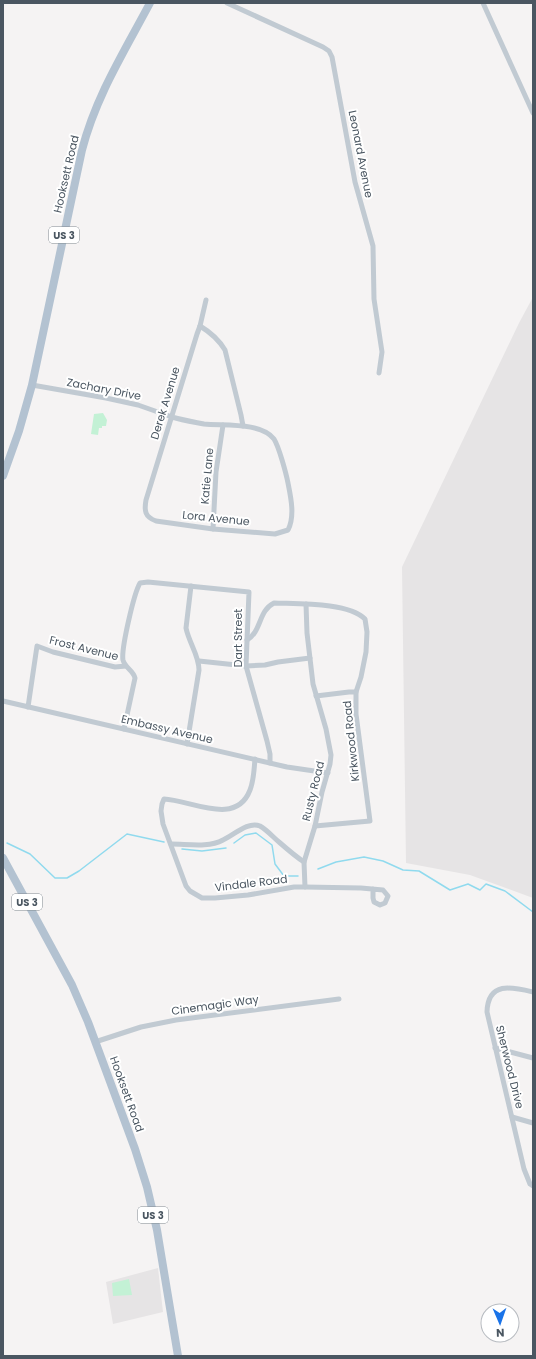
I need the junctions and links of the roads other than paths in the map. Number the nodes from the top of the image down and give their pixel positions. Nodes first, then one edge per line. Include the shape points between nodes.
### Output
1 (150, 3) edge
2 (227, 3) edge
3 (483, 3) edge
4 (533, 113) edge
5 (206, 300) dead end
6 (200, 326) junction
7 (379, 373) dead end
8 (32, 385) junction
9 (172, 417) junction
10 (223, 425) junction
11 (243, 426) junction
12 (3, 476) edge
13 (146, 513) joint
14 (213, 529) junction
15 (288, 530) joint
16 (191, 586) junction
17 (306, 604) junction
18 (246, 640) junction
19 (310, 658) junction
20 (199, 661) junction
21 (126, 666) junction
22 (246, 666) junction
23 (356, 692) junction
24 (316, 696) junction
25 (3, 701) edge
26 (28, 707) junction
27 (124, 729) junction
28 (187, 744) junction
29 (255, 759) junction
30 (270, 763) junction
31 (328, 772) junction
32 (314, 826) junction
33 (171, 844) junction
34 (3, 858) edge
35 (304, 862) junction
36 (3, 867) edge
37 (13, 875) junction
38 (305, 887) junction
39 (372, 889) dead end
40 (533, 992) edge
41 (339, 999) dead end
42 (96, 1042) junction
43 (495, 1048) junction
44 (533, 1058) edge
45 (512, 1117) junction
46 (533, 1123) edge
47 (533, 1186) edge
48 (178, 1356) edge

1 - 8 main road, Hooksett Road / US 3 via 106,84 89,124
2 - 7 street, Leonard Avenue via 323,47 332,57 355,182 373,246 374,299 382,352
3 - 4 street
5 - 6 street, Derek Avenue
6 - 9 street, Derek Avenue
6 - 11 street via 225,350
8 - 9 street, Zachary Drive via 138,405
8 - 12 main road, Hooksett Road / US 3
9 - 10 street, Zachary Drive
9 - 13 street, Derek Avenue via 144,506
10 - 11 street, Zachary Drive
10 - 14 street, Katie Lane via 216,472
11 - 15 street, Zachary Drive via 264,432 275,440 287,478 292,511
13 - 14 street, Lora Avenue via 150,519 156,521
14 - 15 street, Lora Avenue via 275,534
16 - 18 street, Dart Street via 249,592
16 - 20 street via 186,628
16 - 21 street via 140,583 125,643 123,658
17 - 18 street via 274,603 268,606 254,634
17 - 19 street, Rusty Road
17 - 23 street, Kirkwood Road via 341,608 365,619 366,652
18 - 22 street, Dart Street
19 - 22 street
19 - 24 street, Rusty Road
20 - 22 street
20 - 28 street
21 - 26 street, Frost Avenue via 115,667 38,646
21 - 27 street via 135,678
22 - 30 street, Dart Street via 267,740
23 - 24 street
23 - 32 street, Kirkwood Road via 356,714 370,821
24 - 31 street, Rusty Road via 330,748
25 - 26 street, Embassy Avenue
26 - 27 street, Embassy Avenue
27 - 28 street, Embassy Avenue
28 - 29 street, Embassy Avenue
29 - 30 street, Embassy Avenue
29 - 33 street, Vindale Road via 250,790 243,801 232,808 219,810 164,799 161,811 163,824
30 - 31 street, Embassy Avenue
31 - 32 street, Rusty Road
32 - 35 street, Rusty Road
33 - 35 street via 217,843 253,825 259,826
33 - 38 street, Vindale Road via 186,886 202,898
34 - 37 main road, Hooksett Road / US 3
35 - 38 street, Rusty Road
36 - 37 main road
37 - 42 main road, Hooksett Road / US 3 via 72,985
38 - 39 street, Vindale Road
40 - 43 street, Sherwood Drive via 506,987 493,994 487,1012
41 - 42 street, Cinemagic Way via 169,1022 141,1027
42 - 48 main road, Hooksett Road / US 3 via 147,1187 161,1251
43 - 44 street
43 - 45 street, Sherwood Drive
45 - 46 street
45 - 47 street, Sherwood Drive via 524,1169

